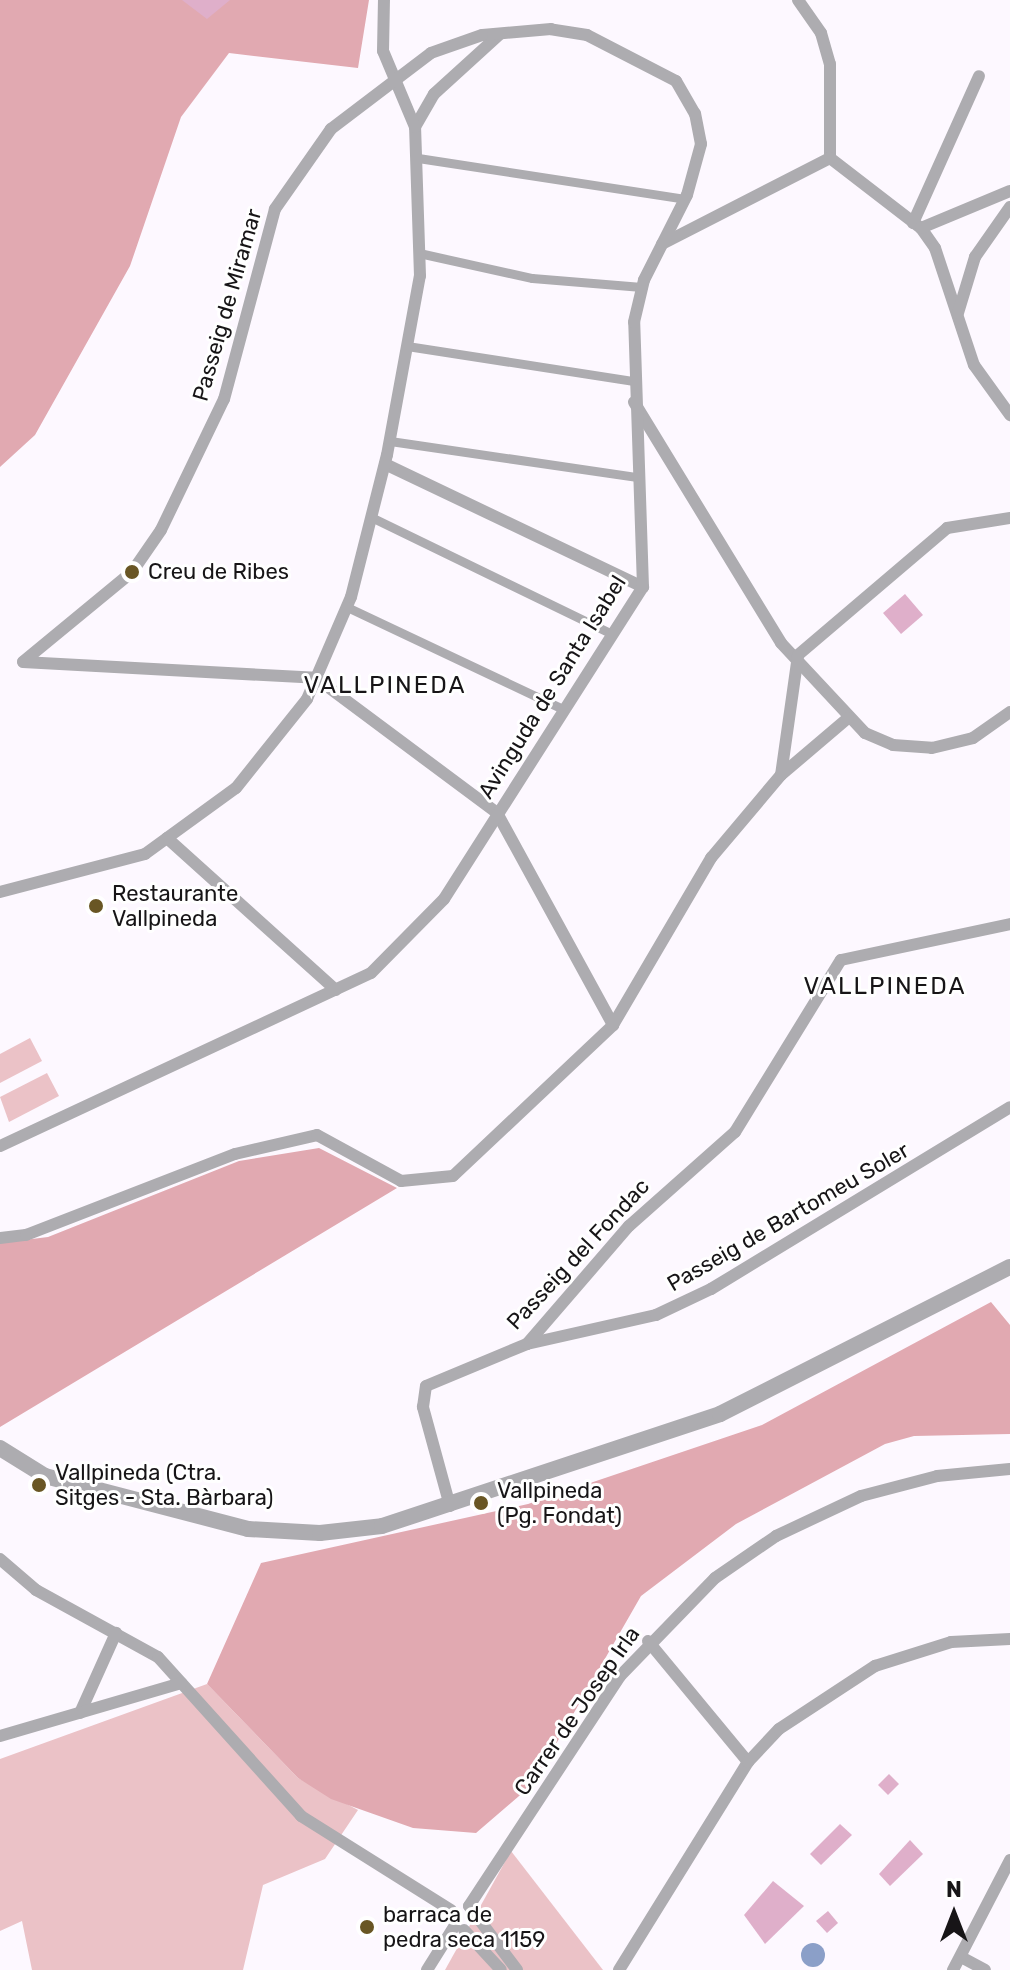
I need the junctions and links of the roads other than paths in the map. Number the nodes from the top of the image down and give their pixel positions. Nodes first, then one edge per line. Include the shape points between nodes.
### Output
1 (384, 0) edge
2 (798, 0) edge
3 (500, 34) junction
4 (979, 76) dead end
5 (393, 78) junction
6 (415, 127) junction
7 (418, 158) junction
8 (830, 158) junction
9 (1010, 191) edge
10 (685, 199) junction
11 (1010, 207) edge
12 (917, 225) junction
13 (662, 244) junction
14 (419, 253) junction
15 (642, 287) junction
16 (957, 316) junction
17 (407, 346) junction
18 (632, 381) junction
19 (633, 399) junction
20 (1010, 415) edge
21 (390, 441) junction
22 (385, 464) junction
23 (637, 477) junction
24 (371, 517) junction
25 (1010, 518) edge
26 (643, 587) junction
27 (347, 607) junction
28 (612, 634) junction
29 (798, 655) junction
30 (316, 678) junction
31 (563, 709) junction
32 (1010, 712) edge
33 (848, 718) junction
34 (781, 775) junction
35 (497, 813) junction
36 (167, 838) junction
37 (0, 892) edge
38 (1010, 924) edge
39 (336, 990) junction
40 (613, 1025) junction
41 (1010, 1107) edge
42 (0, 1146) edge
43 (0, 1238) edge
44 (1010, 1267) edge
45 (527, 1344) junction
46 (1, 1451) edge
47 (1010, 1469) edge
48 (450, 1506) junction
49 (0, 1559) edge
50 (116, 1633) junction
51 (1010, 1639) edge
52 (648, 1641) junction
53 (181, 1683) junction
54 (80, 1713) junction
55 (0, 1736) edge
56 (748, 1762) junction
57 (1010, 1860) edge
58 (469, 1906) junction
59 (451, 1910) junction
60 (475, 1919) junction
61 (459, 1928) junction
62 (961, 1957) junction
63 (427, 1970) edge
64 (501, 1970) edge
65 (517, 1970) edge
66 (619, 1970) edge
67 (953, 1970) edge
68 (985, 1970) edge

1 - 5 street via 381,40
2 - 8 street via 821,33 830,64
3 - 5 street, Avinguda de Santa Isabel via 460,41
3 - 6 street via 442,86
3 - 10 street, Avinguda de Santa Isabel via 551,29 587,35 676,81 701,131
4 - 12 street
5 - 6 street
5 - 30 street, Passeig de Miramar via 331,129 292,175 275,209 224,399 161,530 132,572 23,662
6 - 7 street
7 - 10 street
7 - 14 street
8 - 12 street
8 - 13 street
9 - 12 street
10 - 13 street, Avinguda de Santa Isabel
11 - 16 street via 975,257
12 - 16 street
13 - 15 street, Avinguda de Santa Isabel
14 - 15 street via 532,278
14 - 17 street
15 - 18 street, Avinguda de Santa Isabel
16 - 20 street via 982,383
17 - 18 street
17 - 21 street
18 - 19 street, Avinguda de Santa Isabel
19 - 23 street, Avinguda de Santa Isabel
19 - 29 street via 781,643
21 - 22 street
21 - 23 street
22 - 24 street
22 - 26 street
23 - 26 street, Avinguda de Santa Isabel
24 - 27 street
24 - 28 street
25 - 29 street via 947,528
26 - 28 street, Avinguda de Santa Isabel
27 - 30 street
27 - 31 street
28 - 31 street, Avinguda de Santa Isabel
29 - 33 street
29 - 34 street
30 - 35 street
30 - 36 street via 236,788
31 - 35 street, Avinguda de Santa Isabel
32 - 33 street via 973,738 932,748 880,741
33 - 34 street
34 - 40 street via 711,858
35 - 39 street, Avinguda de Santa Isabel via 444,899 371,973
35 - 40 street
36 - 37 street via 145,854
36 - 39 street
38 - 45 street, Passeig del Fondac via 841,960 735,1132 629,1226
39 - 42 street, Avinguda de Santa Isabel
40 - 43 street via 453,1176 401,1181 317,1135 235,1154 26,1235
41 - 45 street, Passeig de Bartomeu Soler via 711,1289 656,1315
44 - 48 street via 720,1414
45 - 48 street, Passeig del Fondac via 426,1386 423,1407
46 - 48 street via 45,1476 248,1529 351,1531
47 - 52 street, Carrer de Josep Irla via 911,1482 822,1512 735,1562
49 - 50 street via 36,1590
50 - 53 street via 158,1657
50 - 54 street
51 - 56 street via 951,1642 875,1666 808,1706
52 - 56 street
52 - 58 street, Carrer de Josep Irla
53 - 54 street
53 - 59 street via 301,1816
54 - 55 street
56 - 66 street
57 - 62 street
58 - 59 street
58 - 60 street
59 - 61 street
60 - 61 street
60 - 65 street
61 - 63 street
61 - 64 street
62 - 67 street
62 - 68 street

